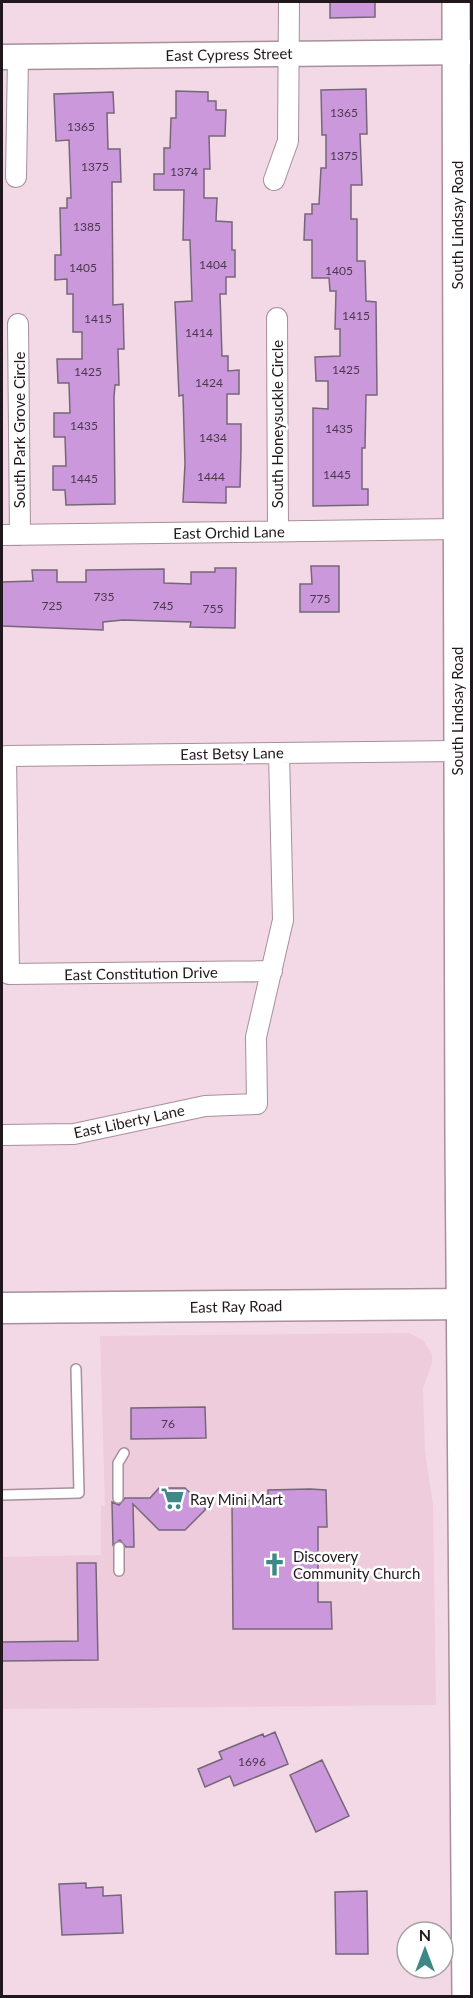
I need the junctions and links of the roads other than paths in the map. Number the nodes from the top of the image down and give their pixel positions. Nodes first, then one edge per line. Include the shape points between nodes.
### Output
1 (289, 2) edge
2 (456, 2) edge
3 (289, 52) junction
4 (464, 52) edge
5 (10, 57) edge
6 (16, 177) dead end
7 (274, 180) dead end
8 (277, 318) dead end
9 (18, 324) dead end
10 (457, 529) junction
11 (278, 531) junction
12 (11, 535) edge
13 (458, 751) junction
14 (279, 753) junction
15 (272, 971) junction
16 (9, 974) joint
17 (2, 1135) edge
18 (466, 1304) edge
19 (2, 1308) edge
20 (76, 1369) dead end
21 (124, 1454) dead end
22 (2, 1495) edge
23 (118, 1497) dead end
24 (119, 1547) dead end
25 (119, 1571) dead end
26 (466, 1996) edge

1 - 3 street
2 - 4 main road, South Lindsay Road
3 - 4 street, East Cypress Street
3 - 5 street, East Cypress Street
3 - 7 street via 288,141
4 - 10 main road, South Lindsay Road
5 - 6 street
8 - 11 street, South Honeysuckle Circle
9 - 12 street, South Park Grove Circle
10 - 11 street, East Orchid Lane
10 - 13 main road, South Lindsay Road
11 - 12 street, East Orchid Lane
13 - 14 street, East Betsy Lane
13 - 18 main road, South Lindsay Road
14 - 15 street via 284,920
14 - 16 street, East Betsy Lane via 6,756
15 - 16 street, East Constitution Drive
15 - 17 street, East Liberty Lane via 256,1037 257,1104 205,1106 74,1134
18 - 19 main road, East Ray Road
18 - 26 main road, South Lindsay Road
20 - 22 lane via 79,1493
21 - 23 lane via 118,1463
24 - 25 lane

